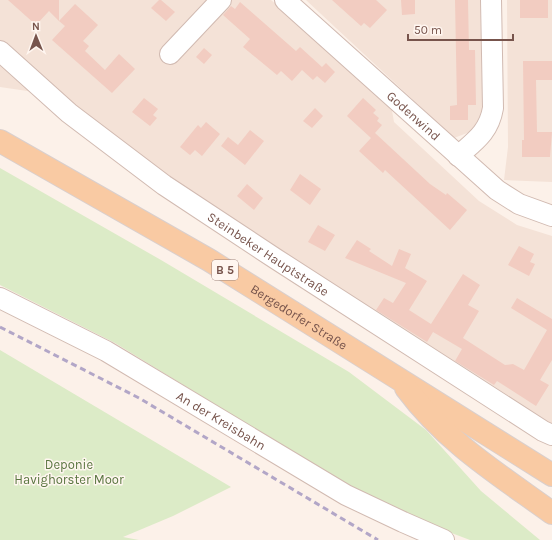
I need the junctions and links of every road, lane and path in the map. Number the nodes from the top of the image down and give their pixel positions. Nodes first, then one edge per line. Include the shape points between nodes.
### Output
1 (221, 0) edge
2 (285, 0) edge
3 (491, 0) edge
4 (0, 51) edge
5 (170, 54) dead end
6 (0, 141) edge
7 (458, 156) junction
8 (552, 216) edge
9 (0, 298) edge
10 (398, 377) junction
11 (552, 435) edge
12 (552, 475) edge
13 (552, 513) edge
14 (444, 540) edge

1 - 5 street
2 - 7 street, Godenwind
3 - 7 street via 491,120 485,130
4 - 11 street, Steinbeker Hauptstraße via 69,113 164,185 289,268
6 - 10 main road, Bergedorfer Straße / B 5 via 209,260
7 - 8 street, Godenwind via 497,190 519,204
9 - 14 street, An der Kreisbahn via 106,350 346,495
10 - 12 main road, Bergedorfer Straße / B 5
10 - 13 main road via 423,412 468,453

